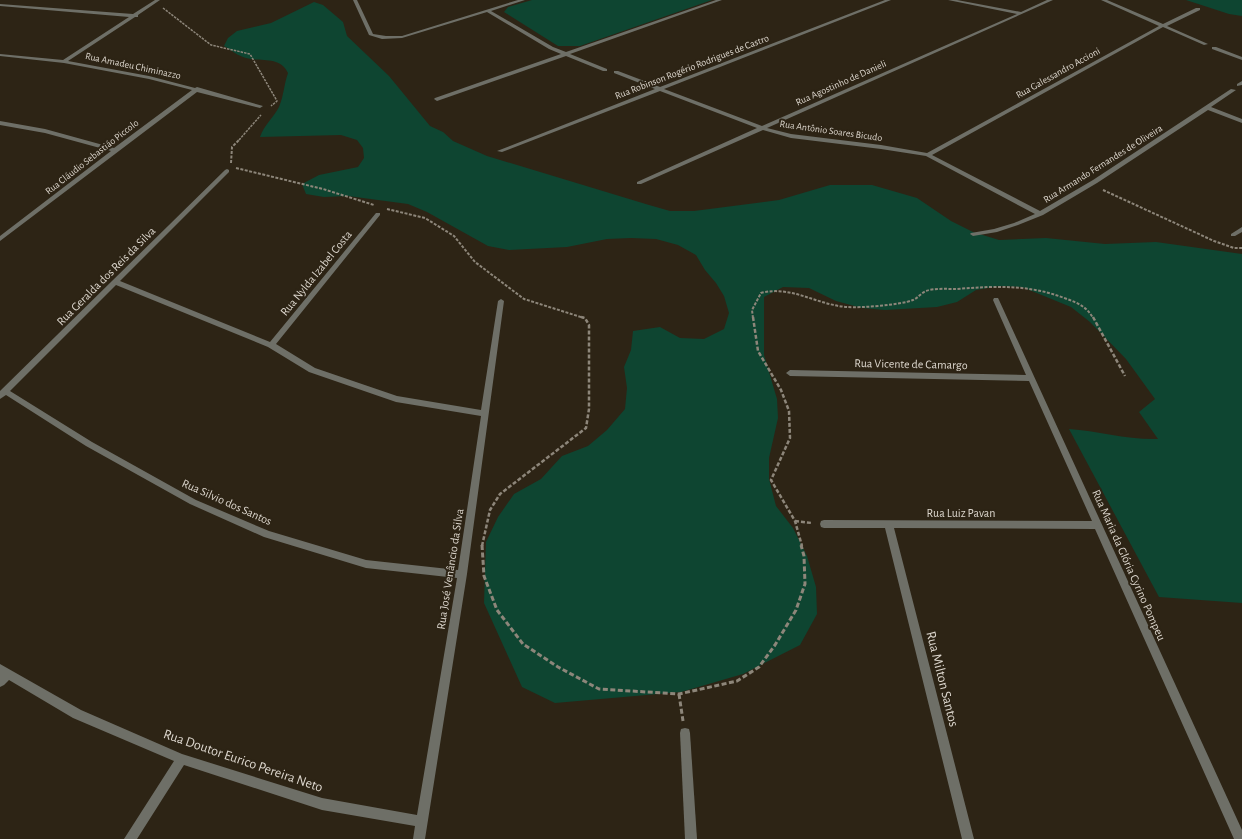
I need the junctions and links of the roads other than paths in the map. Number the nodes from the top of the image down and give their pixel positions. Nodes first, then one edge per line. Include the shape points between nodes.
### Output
1 (355, 0) edge
2 (523, 0) edge
3 (720, 0) edge
4 (890, 0) edge
5 (950, 0) edge
6 (1051, 0) edge
7 (1103, 0) edge
8 (157, 1) edge
9 (0, 5) edge
10 (1198, 9) dead end
11 (488, 11) junction
12 (1021, 14) junction
13 (136, 16) junction
14 (1164, 25) junction
15 (1206, 44) dead end
16 (1214, 48) dead end
17 (0, 55) edge
18 (564, 55) junction
19 (1242, 59) edge
20 (64, 62) junction
21 (605, 70) dead end
22 (616, 72) dead end
23 (197, 89) junction
24 (661, 89) junction
25 (1233, 90) dead end
26 (437, 100) dead end
27 (260, 106) dead end
28 (1208, 108) junction
29 (1242, 121) edge
30 (0, 123) edge
31 (761, 128) junction
32 (115, 150) junction
33 (500, 151) dead end
34 (928, 155) junction
35 (227, 171) dead end
36 (639, 183) dead end
37 (381, 211) road end
38 (1041, 214) junction
39 (1242, 229) edge
40 (973, 234) dead end
41 (1233, 235) dead end
42 (0, 240) edge
43 (116, 282) junction
44 (996, 300) dead end
45 (501, 301) dead end
46 (271, 345) junction
47 (790, 373) dead end
48 (1031, 378) junction
49 (3, 394) edge
50 (485, 414) junction
51 (824, 524) road end
52 (889, 525) junction
53 (1098, 525) junction
54 (462, 574) junction
55 (2, 675) edge
56 (685, 733) road end
57 (182, 759) junction
58 (421, 821) junction
59 (130, 839) edge
60 (419, 839) edge
61 (692, 839) edge
62 (968, 839) edge
63 (1240, 839) edge

1 - 11 street via 367,30 379,38 402,37
2 - 11 street
3 - 18 street
4 - 24 street, Rua Robinson Rogério Rodrigues de Castro
5 - 12 street
6 - 12 street, Rua Agostinho de Danieli
7 - 14 street
8 - 13 street
9 - 13 street
10 - 14 street, Rua Galessandro Accioni
11 - 18 street
12 - 31 street, Rua Agostinho de Danieli
13 - 20 street
14 - 15 street
14 - 34 street, Rua Galessandro Accioni
16 - 19 street
17 - 20 street, Rua Amadeu Chiminazzo
18 - 21 street
18 - 26 street
20 - 23 street, Rua Amadeu Chiminazzo
22 - 24 street, Rua Antônio Soares Bicudo
23 - 27 street, Rua Amadeu Chiminazzo
23 - 32 street, Rua Cláudio Sebastiáo Piccolo
24 - 31 street, Rua Antônio Soares Bicudo
24 - 33 street, Rua Robinson Rogério Rodrigues de Castro
25 - 28 street, Rua Armando Fernandes de Oliveira
28 - 29 street
28 - 38 street, Rua Armando Fernandes de Oliveira
30 - 32 street via 45,131
31 - 34 street, Rua Antônio Soares Bicudo via 791,136
31 - 36 street, Rua Agostinho de Danieli
32 - 42 street, Rua Cláudio Sebastiáo Piccolo
34 - 38 street, Rua Antônio Soares Bicudo
35 - 43 street, Rua Geralda dos Reis da Silva
37 - 46 street, Rua Nylda Izabel Costa
38 - 40 street, Rua Armando Fernandes de Oliveira via 998,231
39 - 41 street
43 - 46 street
43 - 49 street, Rua Geralda dos Reis da Silva
44 - 48 street, Rua Maria da Glória Cyrino Pompeu
45 - 50 street, Rua José Venâncio da Silva
46 - 50 street via 312,370 396,399
47 - 48 street, Rua Vicente de Camargo
48 - 53 street, Rua Maria da Glória Cyrino Pompeu
49 - 54 street, Rua Silvio dos Santos via 193,502 267,534 366,564
50 - 54 street, Rua José Venâncio da Silva
51 - 52 street, Rua Luiz Pavan
52 - 53 street, Rua Luiz Pavan
52 - 62 street, Rua Milton Santos
53 - 63 street, Rua Maria da Glória Cyrino Pompeu
54 - 58 street, Rua José Venâncio da Silva
55 - 57 street, Rua Doutor Eurico Pereira Neto via 77,714
56 - 61 street
57 - 58 street, Rua Doutor Eurico Pereira Neto via 322,804
57 - 59 street
58 - 60 street, Rua José Venâncio da Silva

